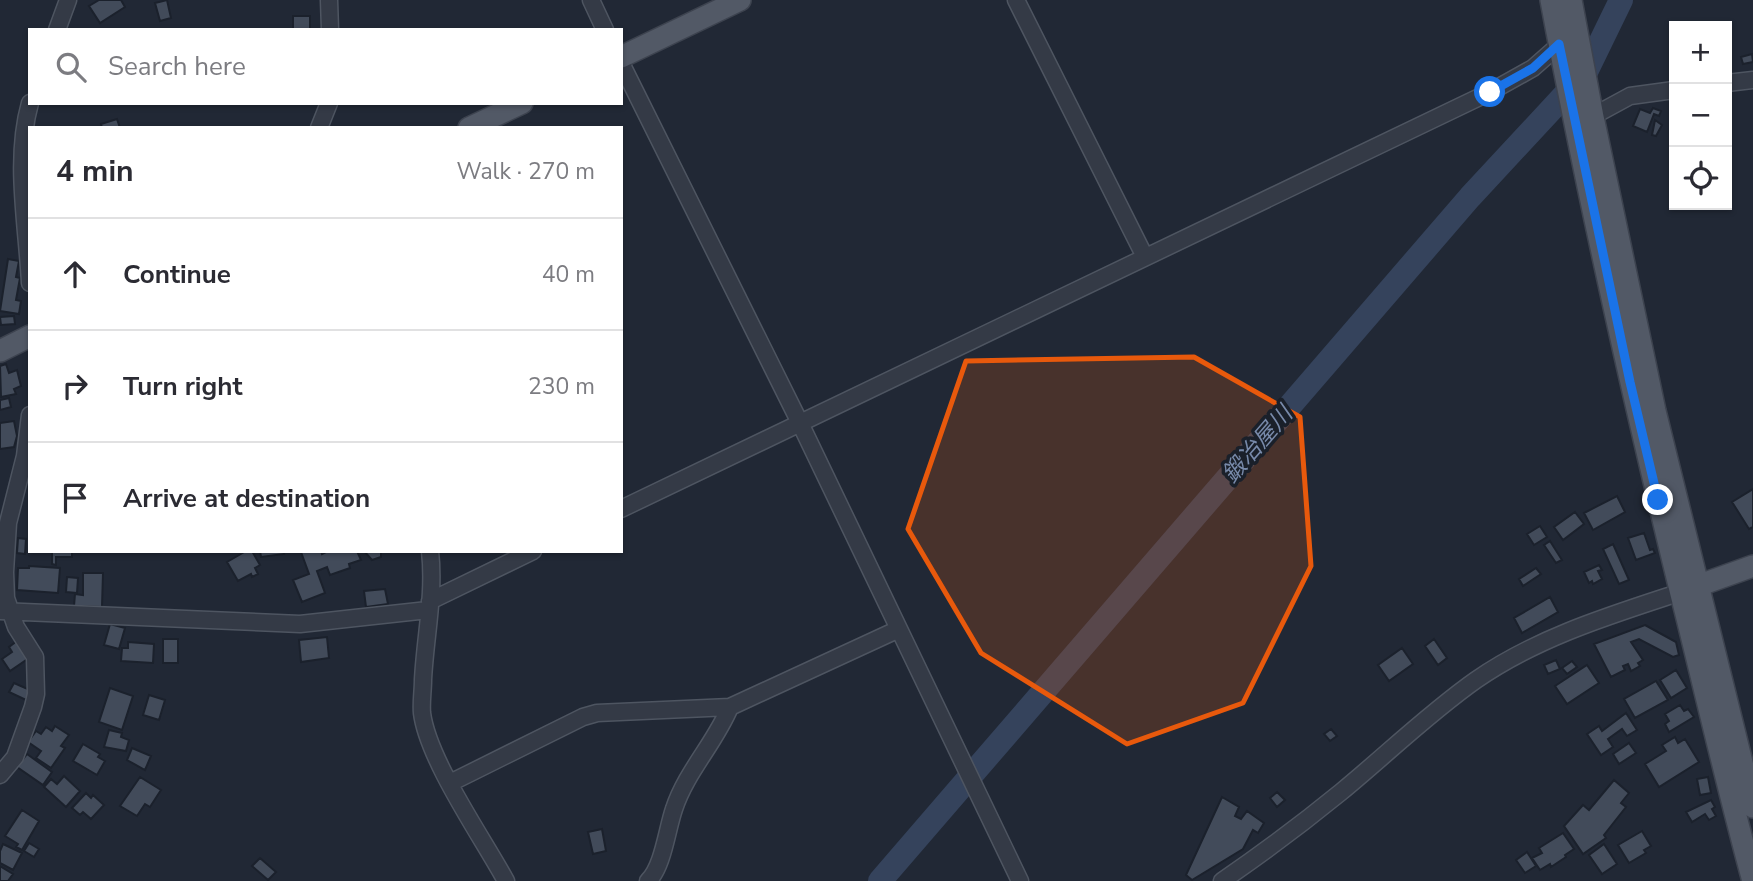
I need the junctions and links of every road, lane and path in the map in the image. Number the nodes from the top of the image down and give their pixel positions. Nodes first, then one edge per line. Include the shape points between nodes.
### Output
1 (68, 0) edge
2 (329, 0) edge
3 (592, 0) edge
4 (740, 0) edge
5 (1016, 0) edge
6 (1551, 0) edge
7 (1571, 0) edge
8 (59, 28) edge
9 (330, 28) edge
10 (605, 28) edge
11 (1569, 44) junction
12 (623, 56) edge
13 (623, 67) edge
14 (1753, 80) edge
15 (1732, 82) edge
16 (1669, 91) edge
17 (30, 105) edge
18 (328, 105) edge
19 (518, 105) edge
20 (1583, 118) junction
21 (320, 126) edge
22 (473, 126) edge
23 (28, 246) edge
24 (1145, 257) junction
25 (28, 337) edge
26 (0, 351) edge
27 (800, 424) junction
28 (28, 439) edge
29 (623, 508) edge
30 (430, 553) edge
31 (529, 553) edge
32 (1753, 566) edge
33 (1690, 589) junction
34 (429, 606) junction
35 (5, 611) edge
36 (899, 629) junction
37 (730, 707) junction
38 (0, 775) edge
39 (450, 783) junction
40 (1753, 807) edge
41 (506, 881) edge
42 (648, 881) edge
43 (1020, 881) edge
44 (1222, 881) edge
45 (1753, 881) edge

1 - 8 street
2 - 9 street
3 - 10 street
4 - 12 main road
5 - 24 street
6 - 11 main road
7 - 11 main road
11 - 20 main road
11 - 24 street via 1490,92
13 - 27 street
14 - 15 street
16 - 20 street via 1630,96
17 - 23 street via 23,134
18 - 21 street
19 - 22 main road
20 - 33 main road via 1630,382
24 - 27 street
25 - 26 main road
27 - 29 street
27 - 36 street
28 - 35 street via 9,523
30 - 34 street
31 - 34 street
32 - 33 main road
33 - 40 main road
33 - 44 street via 1564,633 1478,679 1331,800
33 - 45 main road
34 - 35 street via 300,624
34 - 39 street via 422,711 432,748
35 - 38 street via 35,657 36,694 15,757
36 - 37 street
36 - 43 street
37 - 39 street via 591,714
37 - 42 street via 675,805 659,862
39 - 41 street

